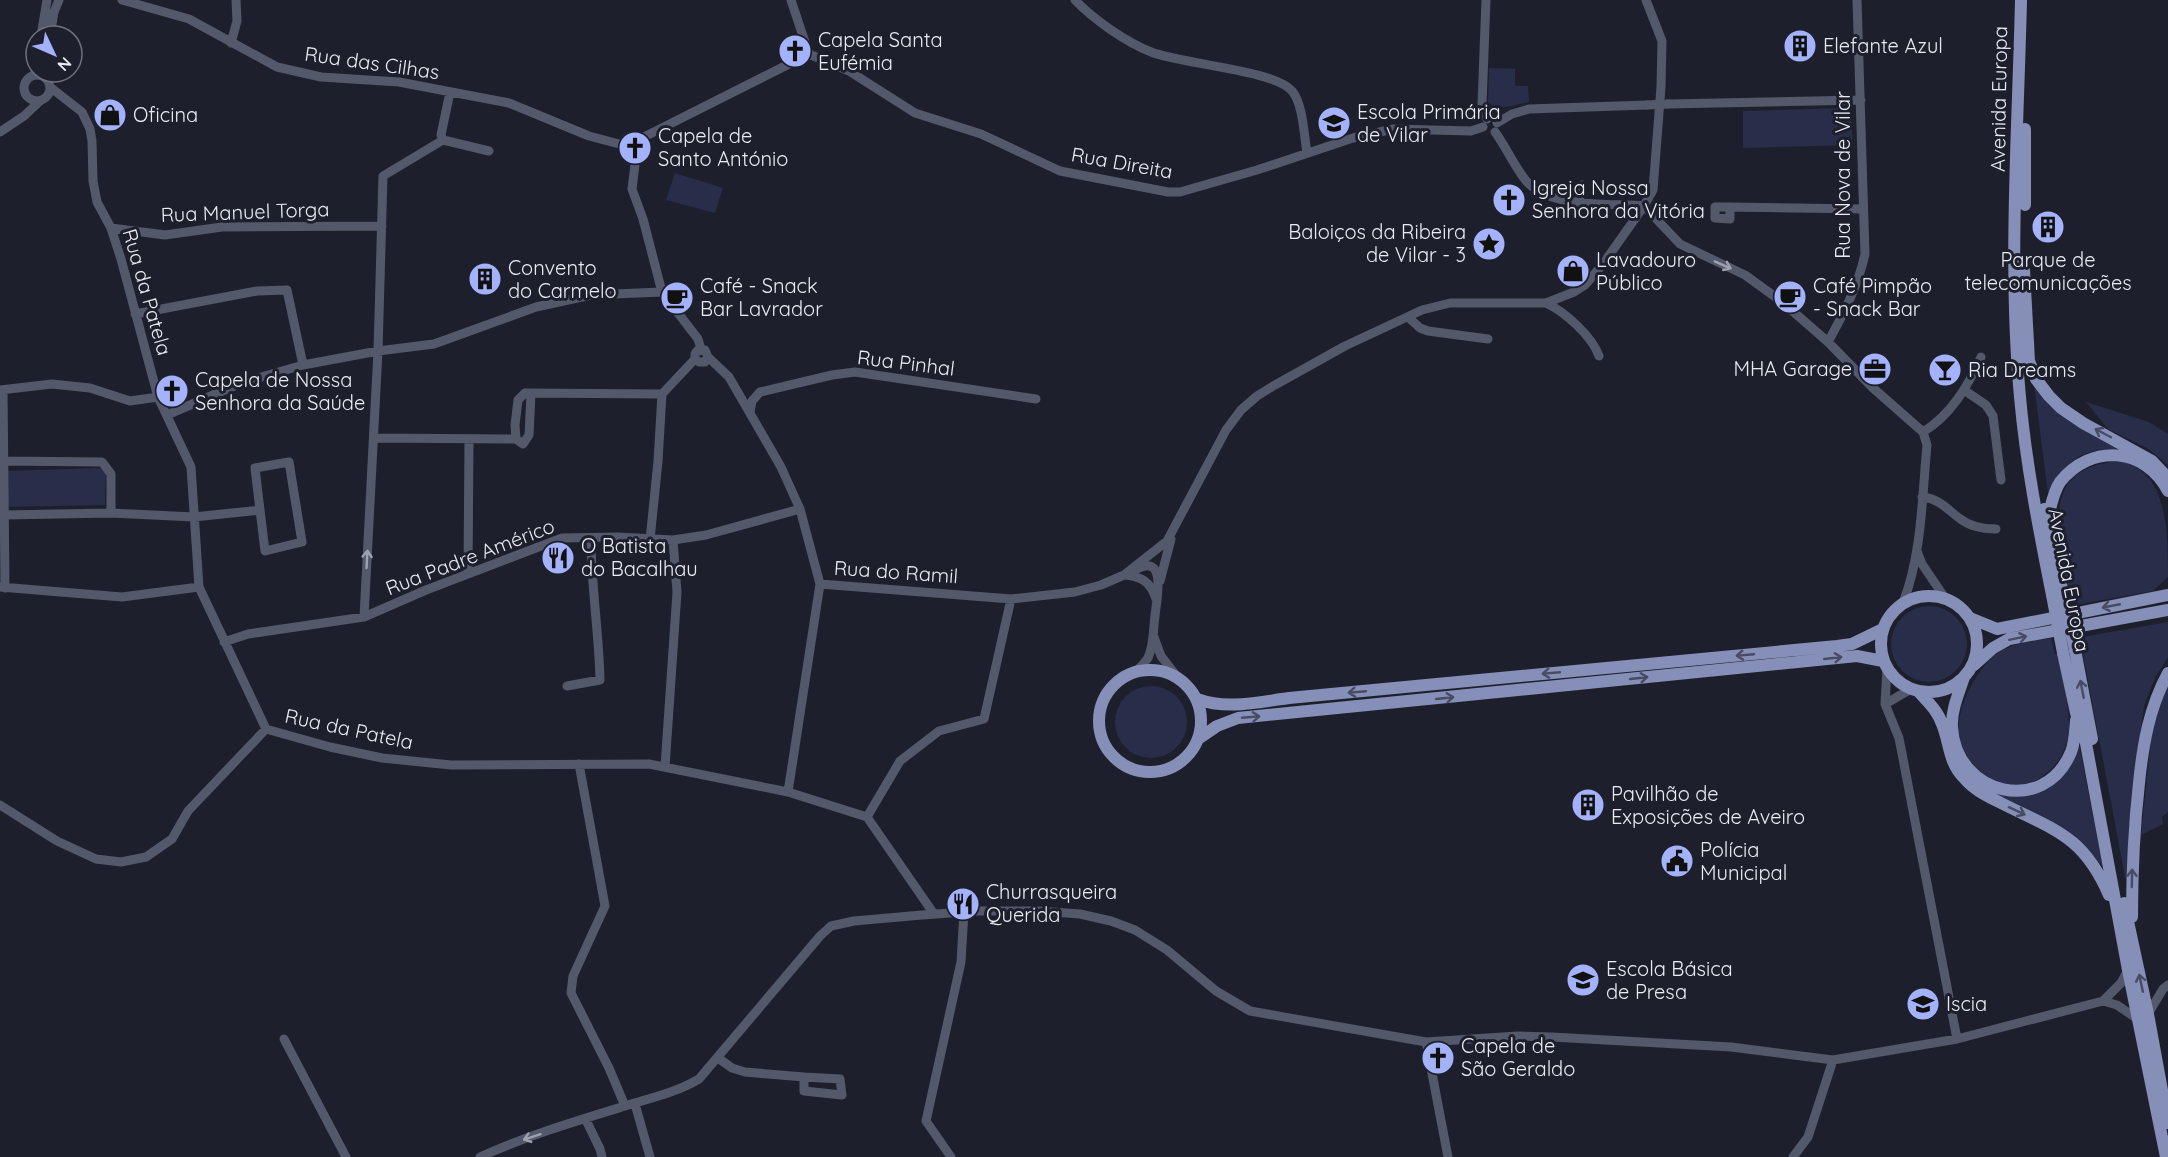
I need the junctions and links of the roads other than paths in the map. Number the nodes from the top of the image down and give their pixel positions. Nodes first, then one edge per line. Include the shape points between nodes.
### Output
1 (47, 0) edge
2 (52, 0) edge
3 (60, 0) edge
4 (122, 0) edge
5 (236, 0) edge
6 (790, 0) edge
7 (1075, 0) edge
8 (1486, 0) edge
9 (1647, 0) edge
10 (1857, 0) edge
11 (2021, 0) edge
12 (2027, 0) edge
13 (43, 24) edge
14 (52, 24) edge
15 (231, 43) junction
16 (809, 54) junction
17 (25, 84) edge
18 (48, 84) edge
19 (53, 84) edge
20 (450, 92) junction
21 (27, 97) junction
22 (65, 98) junction
23 (43, 99) junction
24 (1862, 100) junction
25 (24, 116) junction
26 (1485, 123) junction
27 (1496, 128) junction
28 (0, 132) edge
29 (443, 140) junction
30 (640, 140) junction
31 (623, 145) junction
32 (489, 151) dead end
33 (1307, 153) junction
34 (636, 156) junction
35 (1582, 185) dead end
36 (1579, 202) junction
37 (1644, 206) junction
38 (1730, 207) dead end
39 (1863, 209) junction
40 (382, 226) junction
41 (111, 228) junction
42 (2024, 270) junction
43 (662, 292) junction
44 (1546, 303) junction
45 (135, 314) junction
46 (1408, 316) junction
47 (1488, 339) dead end
48 (1828, 342) junction
49 (701, 349) junction
50 (378, 351) junction
51 (1599, 356) dead end
52 (708, 357) junction
53 (1981, 357) dead end
54 (695, 359) junction
55 (303, 365) junction
56 (2, 390) edge
57 (1964, 390) junction
58 (531, 394) junction
59 (662, 394) junction
60 (158, 397) junction
61 (1036, 399) dead end
62 (750, 412) junction
63 (167, 415) junction
64 (1923, 432) junction
65 (374, 438) junction
66 (469, 439) junction
67 (516, 439) junction
68 (4, 461) junction
69 (2168, 478) edge
70 (2001, 480) dead end
71 (2168, 491) edge
72 (1922, 497) junction
73 (800, 509) junction
74 (260, 510) junction
75 (111, 513) junction
76 (4, 515) junction
77 (194, 517) junction
78 (2046, 523) junction
79 (1996, 529) dead end
80 (1172, 534) junction
81 (591, 537) junction
82 (651, 540) junction
83 (673, 540) junction
84 (1917, 548) junction
85 (468, 574) junction
86 (1124, 575) junction
87 (820, 584) junction
88 (2168, 585) edge
89 (199, 587) junction
90 (2, 588) edge
91 (1159, 591) junction
92 (2057, 594) junction
93 (2163, 596) edge
94 (1945, 598) junction
95 (1011, 599) junction
96 (1156, 601) junction
97 (1903, 603) junction
98 (2168, 610) edge
99 (364, 617) junction
100 (1970, 618) junction
101 (1883, 629) junction
102 (1154, 637) junction
103 (224, 642) junction
104 (2069, 652) junction
105 (1885, 664) junction
106 (1135, 672) junction
107 (1967, 673) junction
108 (2168, 673) edge
109 (1178, 678) junction
110 (567, 686) dead end
111 (1915, 690) junction
112 (1197, 699) junction
113 (1885, 704) junction
114 (2076, 713) junction
115 (266, 729) junction
116 (1198, 739) junction
117 (579, 764) junction
118 (665, 767) junction
119 (788, 792) junction
120 (0, 805) edge
121 (867, 817) junction
122 (964, 912) junction
123 (934, 914) junction
124 (2118, 918) junction
125 (2132, 937) junction
126 (2128, 970) junction
127 (2168, 985) edge
128 (2103, 1001) junction
129 (2143, 1017) junction
130 (284, 1039) dead end
131 (1957, 1039) junction
132 (1426, 1042) junction
133 (718, 1058) junction
134 (1833, 1060) junction
135 (804, 1077) dead end
136 (630, 1105) junction
137 (586, 1119) junction
138 (2168, 1123) edge
139 (346, 1157) edge
140 (480, 1157) edge
141 (602, 1157) edge
142 (650, 1157) edge
143 (951, 1157) edge
144 (1448, 1157) edge
145 (1794, 1157) edge
146 (2166, 1157) edge

1 - 13 street
2 - 3 street
3 - 14 street
4 - 15 street, Rua das Cilhas via 189,19
5 - 15 street via 237,21
6 - 16 street
7 - 33 street via 1123,38 1150,52 1285,83 1298,100
8 - 26 street via 1482,104
9 - 37 street via 1662,41 1662,61 1653,190
10 - 24 street, Rua Nova de Vilar
11 - 92 main road, Avenida Europa via 2016,159 2018,355 2026,444
12 - 42 main road, Avenida Europa
15 - 20 street, Rua das Cilhas via 277,67 321,77 399,82
16 - 30 street
16 - 33 street, Rua Direita via 849,71 915,113 981,134 1060,171 1102,180 1174,193
17 - 21 street
18 - 23 street
19 - 22 street, Rua da Patela
20 - 29 street
20 - 31 street, Rua das Cilhas via 509,103 589,136
21 - 23 street
21 - 25 street
22 - 23 street
22 - 41 street, Rua da Patela via 82,112 90,129 97,202
23 - 25 street
24 - 27 street, bridge via 1529,109 1512,114
24 - 39 street, Rua Nova de Vilar
25 - 28 street
26 - 27 street via 1494,120
26 - 27 street via 1488,134
26 - 33 street, Rua Direita via 1471,130 1393,129
27 - 36 street via 1527,183 1546,194
29 - 32 street
29 - 40 street via 383,176
30 - 31 street via 629,137
30 - 34 street via 643,149
31 - 34 street via 628,155
34 - 43 street via 632,189
35 - 36 street
36 - 37 street
37 - 44 street via 1590,280 1574,292
37 -> 48 street via 1680,244 1745,275
38 - 39 street
39 - 48 street, Rua Nova de Vilar via 1865,254 1860,276
40 - 41 street, Rua Manuel Torga via 222,227 165,235
40 - 50 street
41 - 45 street, Rua da Patela
69 -> 42 main road via 2152,461 2061,408 2042,388 2029,362
42 - 78 main road, Avenida Europa via 2028,394
43 - 49 street via 698,339
43 - 50 street via 591,295 536,307 434,344
44 - 46 street via 1450,303
44 - 51 street via 1563,313 1595,346
45 - 55 street via 257,291 287,290
45 - 60 street, Rua da Patela
46 - 47 street via 1428,331
46 - 80 street via 1257,396 1219,442
48 - 64 street
49 - 52 street
49 - 54 street
50 - 55 street
50 - 65 street
52 - 54 street via 699,363
52 - 62 street, Rua do Ramil via 729,377
53 - 57 street
54 - 59 street
55 - 63 street via 241,383
56 - 60 street via 52,384 90,388 130,401
56 - 68 street
57 - 64 street via 1946,414
57 - 70 street via 1986,405 1993,416
58 - 59 street
58 - 67 street via 525,393 518,400
58 - 67 street via 529,435 523,444
59 - 82 street
60 - 63 street, Rua da Patela
61 - 62 street, Rua Pinhal via 855,372 760,392 752,401
62 - 73 street, Rua do Ramil
63 - 77 street, Rua da Patela via 191,467
64 - 72 street via 1927,445
65 - 66 street
99 -> 65 street
66 - 67 street
66 - 85 street
68 - 75 street via 102,462 111,474
68 - 76 street
71 - 78 main road via 2146,464 2122,456 2089,458 2058,484
72 - 79 street via 1942,504 1961,520
72 - 84 street
73 - 83 street, Rua Padre Américo
73 - 87 street, Rua do Ramil
74 - 74 street via 255,468 289,462 302,542 265,550
74 - 77 street
75 - 76 street
75 - 77 street
76 - 90 street
77 - 89 street, Rua da Patela
78 - 92 main road, Avenida Europa
80 - 86 street
80 - 91 street
81 - 82 street, Rua Padre Américo
81 - 85 street, Rua Padre Américo via 562,538
81 - 110 street via 600,681
82 - 83 street, Rua Padre Américo
83 - 118 street via 676,602
84 - 94 street via 1922,564
84 - 97 street via 1912,580
85 - 99 street, Rua Padre Américo
86 - 91 street via 1149,566 1158,575
86 - 95 street, Rua do Ramil via 1075,592
86 - 96 street via 1137,575 1147,582
87 - 95 street, Rua do Ramil
87 - 119 street
88 - 93 main road
89 - 90 street via 122,597
89 - 103 street, Rua da Patela
91 - 96 street
92 - 104 main road, Avenida Europa, bridge
93 -> 100 main road via 1997,629
94 - 97 main road via 1923,596
94 - 100 main road
95 - 121 street via 984,719 939,730 900,761
96 - 102 street
97 - 101 main road
107 -> 98 main road via 1993,648 2009,639
99 - 103 street, Rua Padre Américo via 248,634
100 - 107 main road via 1977,649
101 - 105 main road
101 -> 112 main road via 1852,644 1836,646 1227,706
102 - 106 street via 1149,656
102 - 109 street via 1161,656
103 - 115 street, Rua da Patela
104 - 114 main road, Avenida Europa
125 -> 104 main road, Avenida Europa
105 - 111 main road via 1894,677
105 - 113 street
116 -> 105 main road via 1238,718 1857,656
106 - 109 main road via 1165,672
106 - 116 main road via 1109,690 1098,718 1100,734 1116,760 1129,769 1158,772 1183,761
107 - 111 main road via 1946,689
107 - 114 main road via 1953,714 1954,738 1965,765 1991,787 2023,791 2055,776 2071,752
125 -> 108 main road via 2133,835 2144,739 2151,710
109 - 112 main road
111 - 113 street
111 -> 124 main road via 1938,713 1953,764 1962,777 1976,790 2047,824 2076,845 2103,882
112 - 116 main road via 1201,712
113 - 131 street via 1899,738
114 - 124 main road, Avenida Europa via 2085,738
115 - 117 street, Rua da Patela via 382,758 451,765
115 - 120 street via 188,811 172,839 146,857 121,862 96,859 57,841
117 - 118 street, Rua da Patela
117 - 136 street via 605,906 573,976 571,993
118 - 119 street, Rua da Patela
119 - 121 street, Rua da Patela
121 - 123 street
122 - 123 street
122 - 132 street via 1038,911 1112,921 1167,950 1216,991 1250,1011
122 - 143 street via 961,962 926,1121
123 - 133 street via 831,926
124 - 126 main road, Avenida Europa
129 -> 125 main road, Avenida Europa
126 - 128 street
126 - 129 main road, Avenida Europa
127 - 129 street
128 - 129 street
128 - 131 street
129 - 138 main road, Avenida Europa
129 - 146 main road, Avenida Europa
130 - 139 street
131 - 134 street
132 - 134 street via 1552,1037 1731,1047
132 - 144 street
133 - 135 street via 745,1072
133 - 136 street via 699,1079 684,1088
134 - 145 street via 1808,1137
136 - 137 street
136 - 142 street
137 -> 140 street
137 - 141 street

